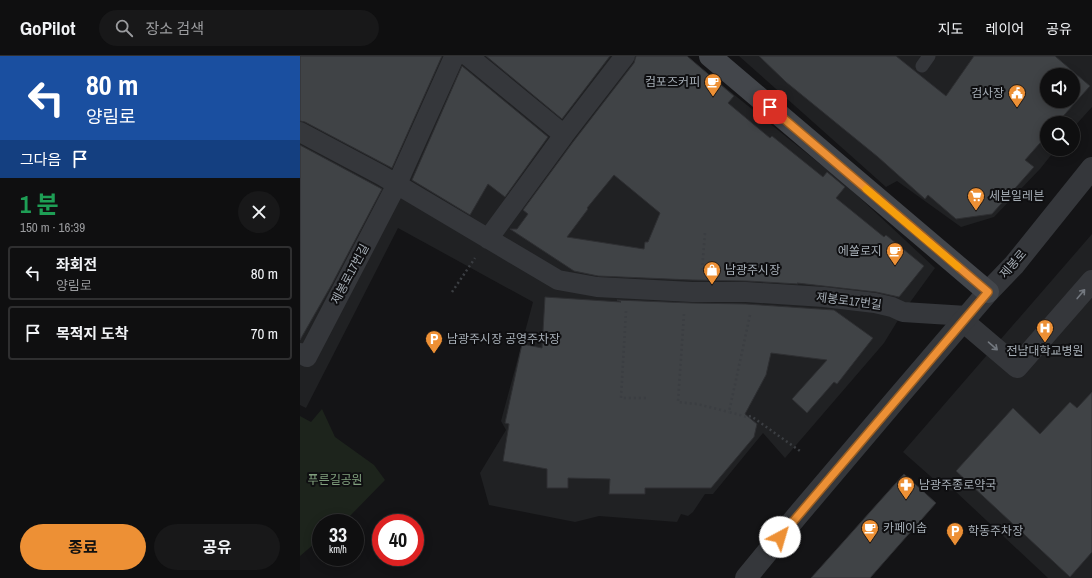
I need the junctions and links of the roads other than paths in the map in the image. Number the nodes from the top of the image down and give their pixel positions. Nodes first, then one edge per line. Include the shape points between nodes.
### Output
1 (456, 56) edge
2 (468, 56) edge
3 (625, 56) edge
4 (710, 56) edge
5 (300, 132) edge
6 (564, 136) junction
7 (1092, 168) edge
8 (397, 184) junction
9 (488, 239) junction
10 (1092, 281) edge
11 (988, 292) junction
12 (965, 319) junction
13 (300, 353) edge
14 (746, 578) edge

1 - 8 street, 제봉로17번길
2 - 6 street
3 - 6 street
4 - 11 main road
5 - 8 street, 제봉로17번길
6 - 9 street
7 - 11 street, 제봉로 via 1014,265
8 - 9 street, 제봉로17번길
8 - 13 street, 제봉로17번길 via 307,357
9 - 12 street, 제봉로17번길 via 558,280 597,287 754,293 860,301 892,307 903,312
12 -> 10 street via 1017,368
11 - 12 street, 제봉로
12 - 14 street, 제봉로

